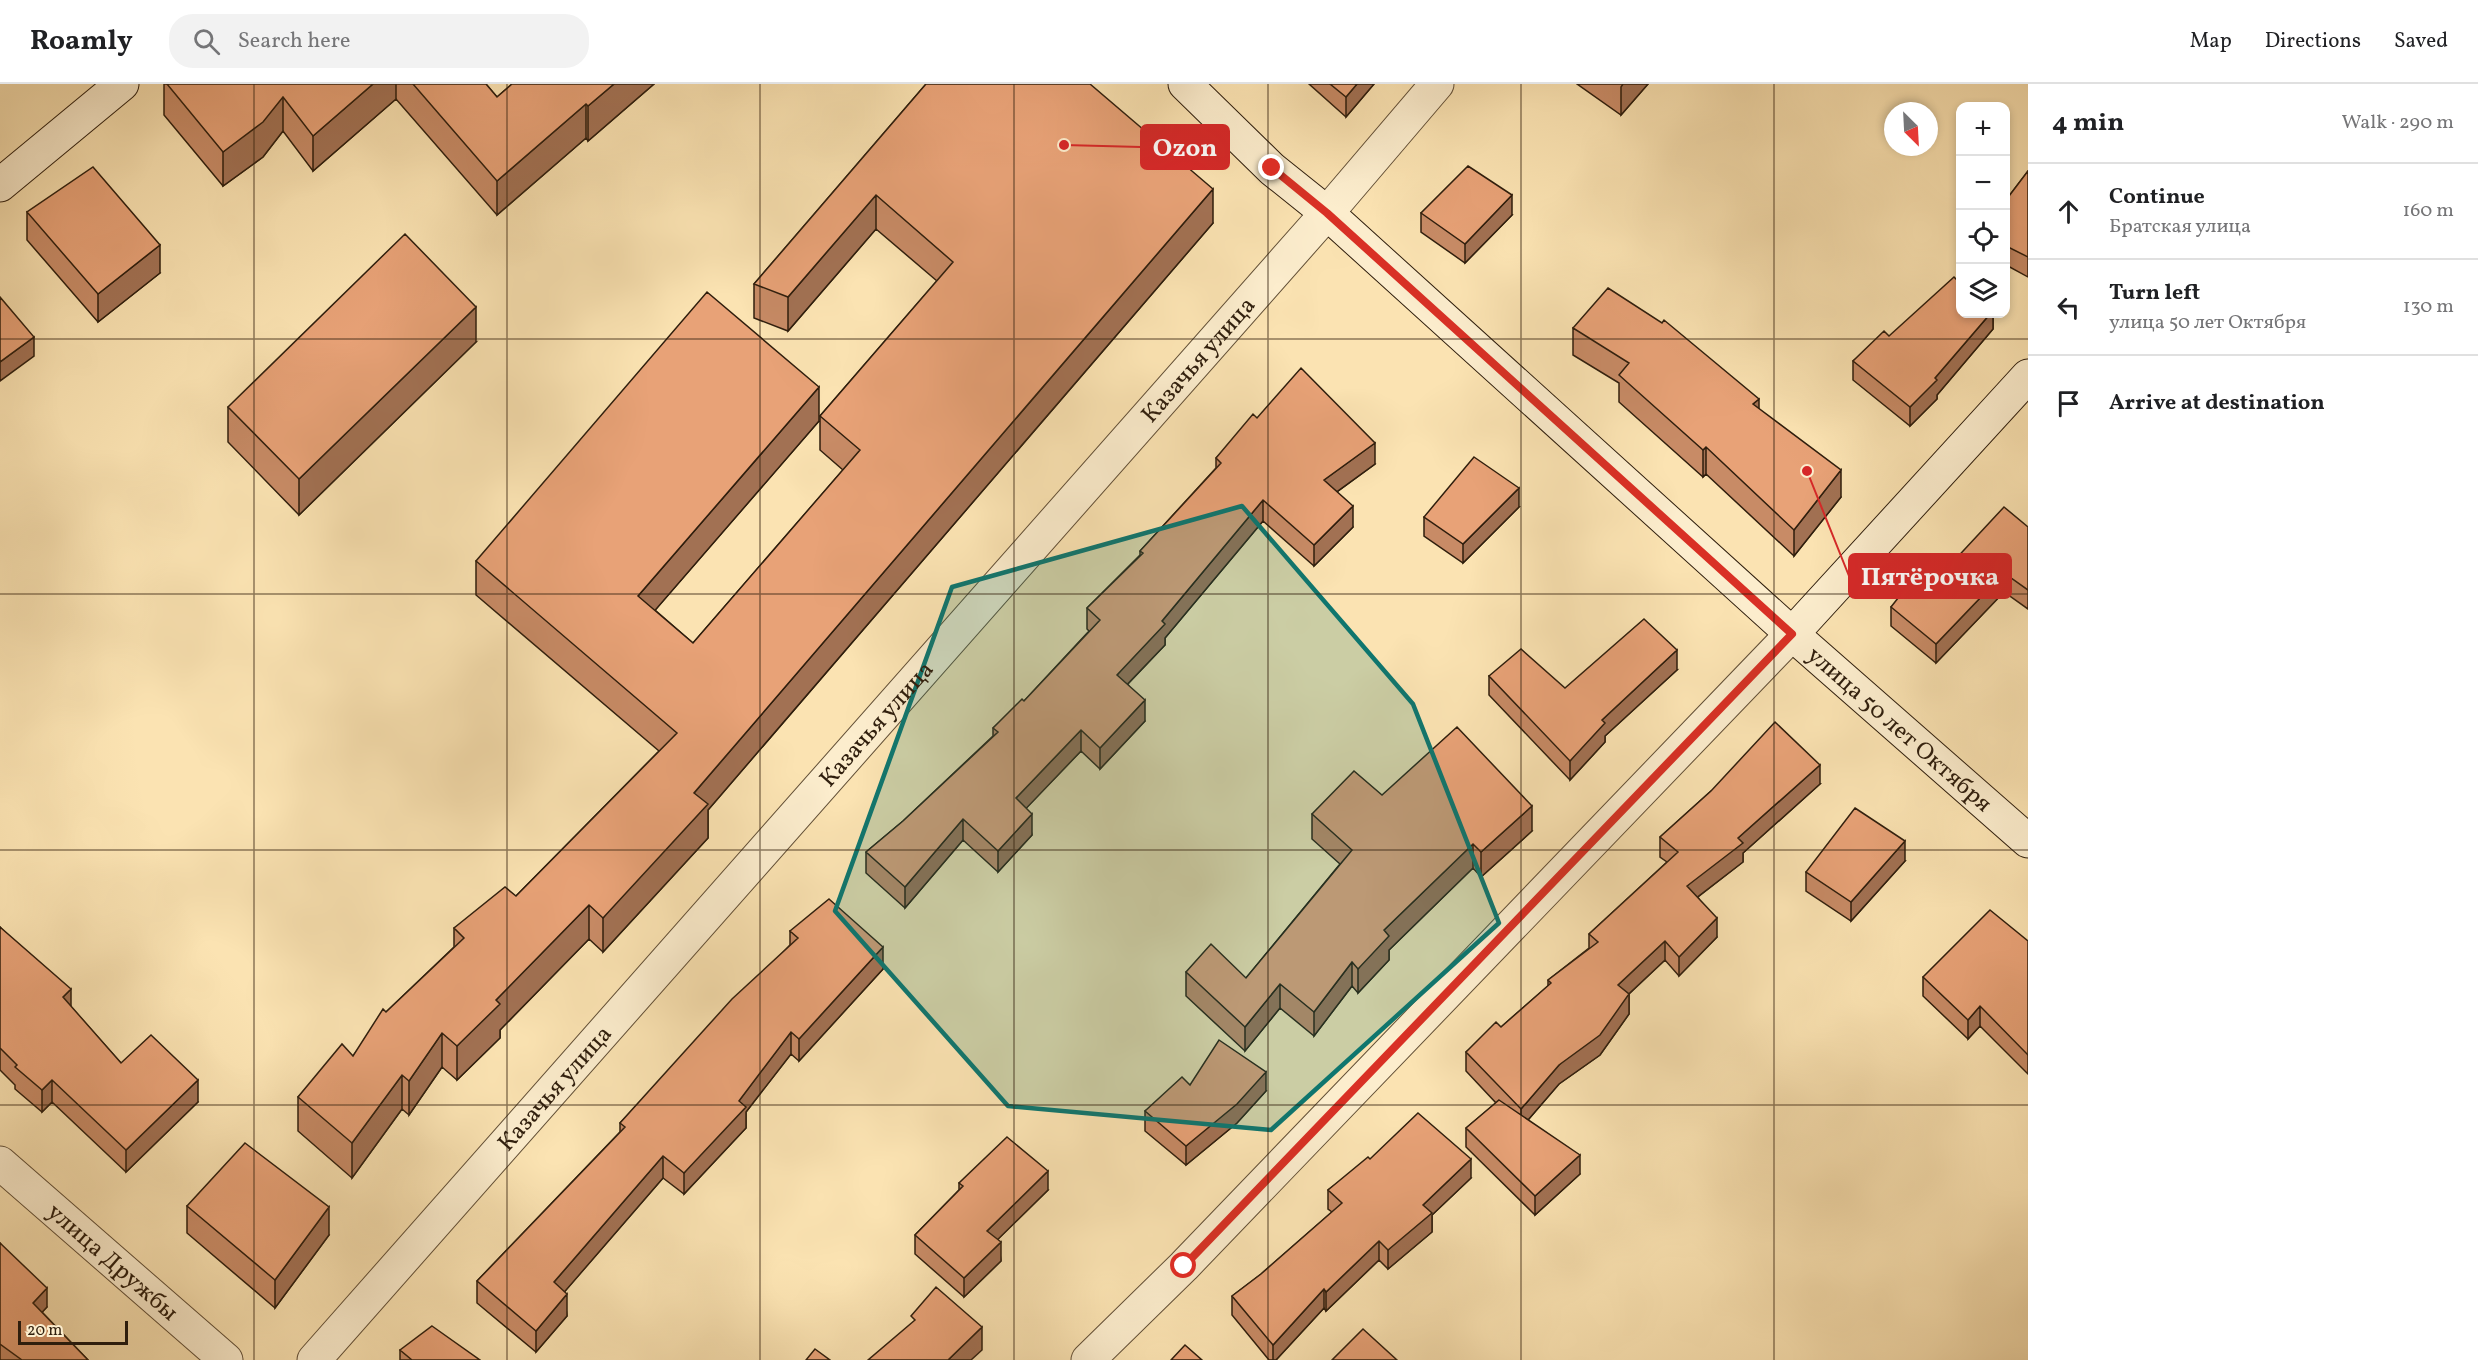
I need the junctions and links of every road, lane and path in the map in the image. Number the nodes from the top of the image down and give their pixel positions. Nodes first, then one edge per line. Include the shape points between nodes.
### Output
1 (122, 84) edge
2 (1185, 84) edge
3 (1437, 84) edge
4 (0, 185) edge
5 (1327, 213) junction
6 (2028, 376) edge
7 (1792, 634) junction
8 (2028, 841) edge
9 (0, 1163) edge
10 (226, 1360) edge
11 (314, 1360) edge
12 (1088, 1360) edge

1 - 4 street
2 - 5 street, улица 50 лет Октября via 1272,168
3 - 5 street, Казачья улица
5 - 7 street, улица 50 лет Октября
5 - 11 street, Казачья улица
6 - 7 street
7 - 8 street, улица 50 лет Октября
7 - 12 street via 1200,1249
9 - 10 street, улица Дружбы

